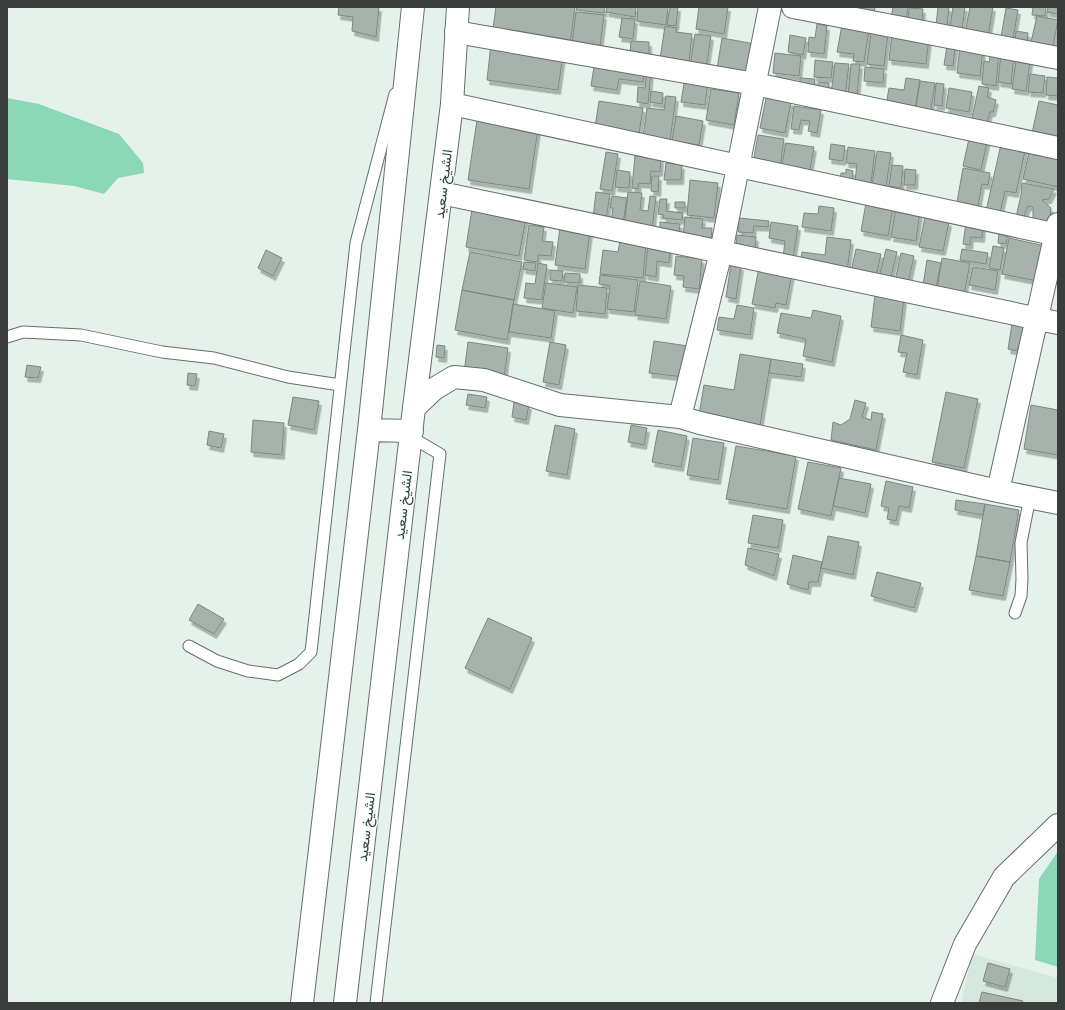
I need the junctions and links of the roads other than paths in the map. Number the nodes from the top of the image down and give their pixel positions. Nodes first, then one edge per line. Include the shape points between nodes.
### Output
1 (413, 7) edge
2 (458, 7) edge
3 (770, 7) edge
4 (793, 7) edge
5 (456, 32) junction
6 (410, 38) junction
7 (1058, 58) edge
8 (755, 84) junction
9 (452, 104) junction
10 (1058, 148) edge
11 (738, 166) junction
12 (441, 193) junction
13 (1057, 231) edge
14 (721, 252) junction
15 (1037, 319) junction
16 (1058, 323) edge
17 (7, 337) edge
18 (340, 385) junction
19 (414, 408) junction
20 (680, 417) junction
21 (369, 430) junction
22 (411, 434) junction
23 (998, 491) junction
24 (1030, 497) junction
25 (1058, 503) edge
26 (1016, 613) dead end
27 (188, 646) dead end
28 (1058, 825) edge
29 (302, 1003) edge
30 (345, 1003) edge
31 (376, 1003) edge
32 (942, 1003) edge

1 - 6 street
2 - 5 street, الشيخ سعيد
3 - 8 street
4 - 7 street
5 - 8 street
5 - 9 street, الشيخ سعيد
6 - 18 lane via 356,242
6 - 21 street
8 - 10 street
8 - 11 street
9 - 11 street
9 - 12 street, الشيخ سعيد
11 - 13 street
11 - 14 street
12 - 14 street
12 - 19 street, الشيخ سعيد
13 - 15 street
14 - 15 street
14 - 20 street
15 - 16 street
15 - 23 street
17 - 18 lane via 24,332 81,335 162,352 214,358 288,377
18 - 27 lane via 311,652 299,664 278,675 248,671 218,661
19 - 20 street via 434,389 454,377 484,380 560,405
19 - 22 street, الشيخ سعيد
20 - 23 street
21 - 22 street
21 - 29 street
22 - 30 street, الشيخ سعيد
22 - 31 lane via 440,454
23 - 24 street
24 - 25 street
24 - 26 lane via 1021,543 1021,596
28 - 32 street via 1004,877 965,944

